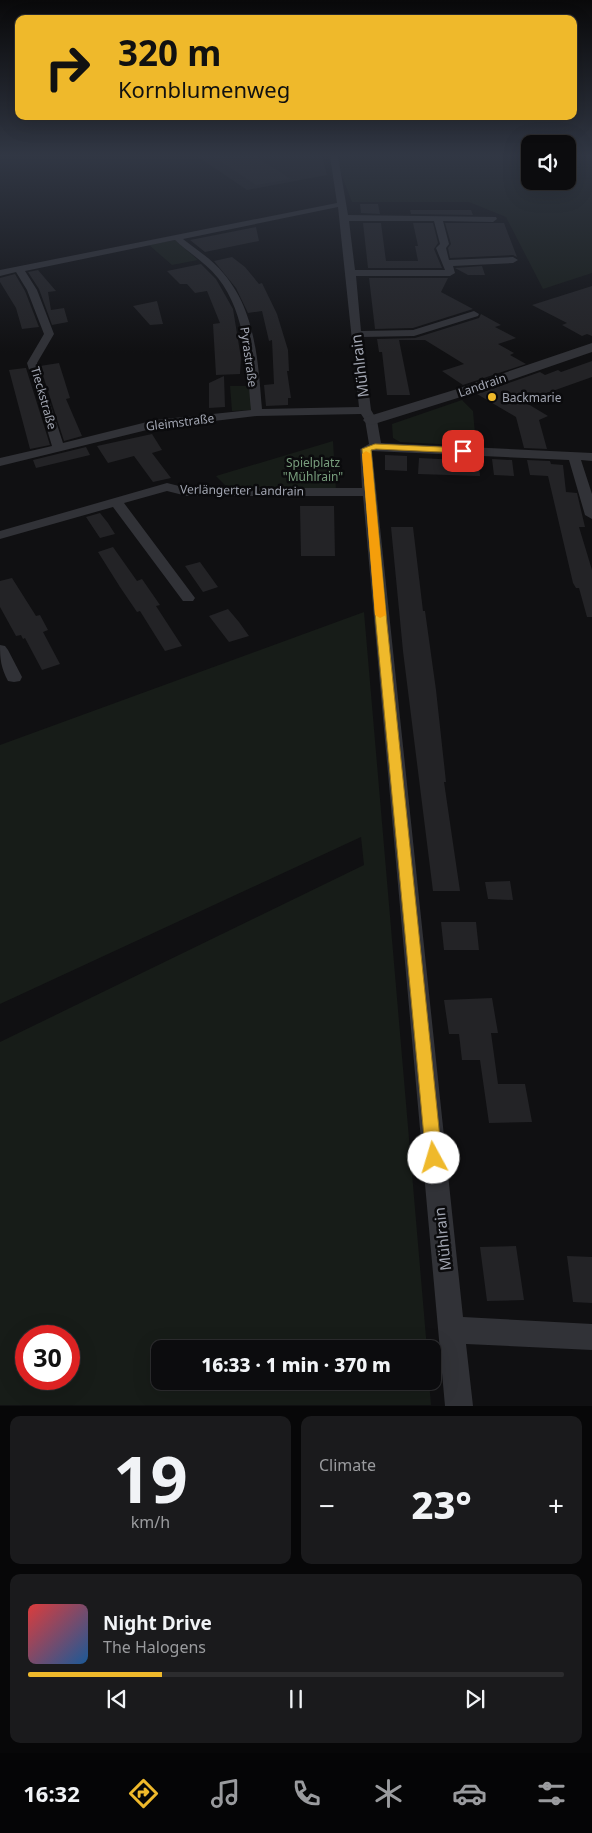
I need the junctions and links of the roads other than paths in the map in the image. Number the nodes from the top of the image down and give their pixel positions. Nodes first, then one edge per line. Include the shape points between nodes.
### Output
1 (253, 222) edge
2 (345, 222) edge
3 (439, 222) edge
4 (176, 237) junction
5 (513, 260) dead end
6 (448, 262) junction
7 (19, 269) junction
8 (0, 273) edge
9 (351, 274) junction
10 (474, 314) dead end
11 (355, 334) junction
12 (592, 347) edge
13 (257, 413) junction
14 (368, 415) junction
15 (375, 446) junction
16 (58, 447) junction
17 (574, 456) junction
18 (592, 457) edge
19 (0, 462) edge
20 (369, 492) junction
21 (116, 501) junction
22 (592, 515) edge
23 (0, 535) edge
24 (188, 598) dead end
25 (0, 650) edge
26 (14, 677) dead end
27 (452, 1330) junction
28 (592, 1337) edge
29 (459, 1406) edge

1 - 4 street
2 - 9 street, Mühlrain
3 - 6 street via 445,244 441,248
4 - 7 street
4 - 13 street, Pyrastraße via 222,278 238,305 248,334
5 - 6 street
6 - 9 street via 450,277
7 - 8 street
7 - 16 street, Tieckstraße via 32,290 49,334 32,363
9 - 11 street, Mühlrain
10 - 11 street via 414,333
11 - 14 street, Mühlrain
12 - 14 street, Landrain via 460,393
13 - 14 street, Gleimstraße
13 - 16 street, Gleimstraße via 154,424
14 - 15 street, Mühlrain
15 - 17 street
15 - 20 street, Mühlrain via 366,449
16 - 19 street, Gleimstraße
17 - 18 street
17 - 22 street
20 - 21 street, Verlängerter Landrain via 187,492 167,487
20 - 27 street, Mühlrain
21 - 23 street, Verlängerter Landrain
21 - 24 street
25 - 26 street
27 - 28 street
27 - 29 street, Mühlrain

